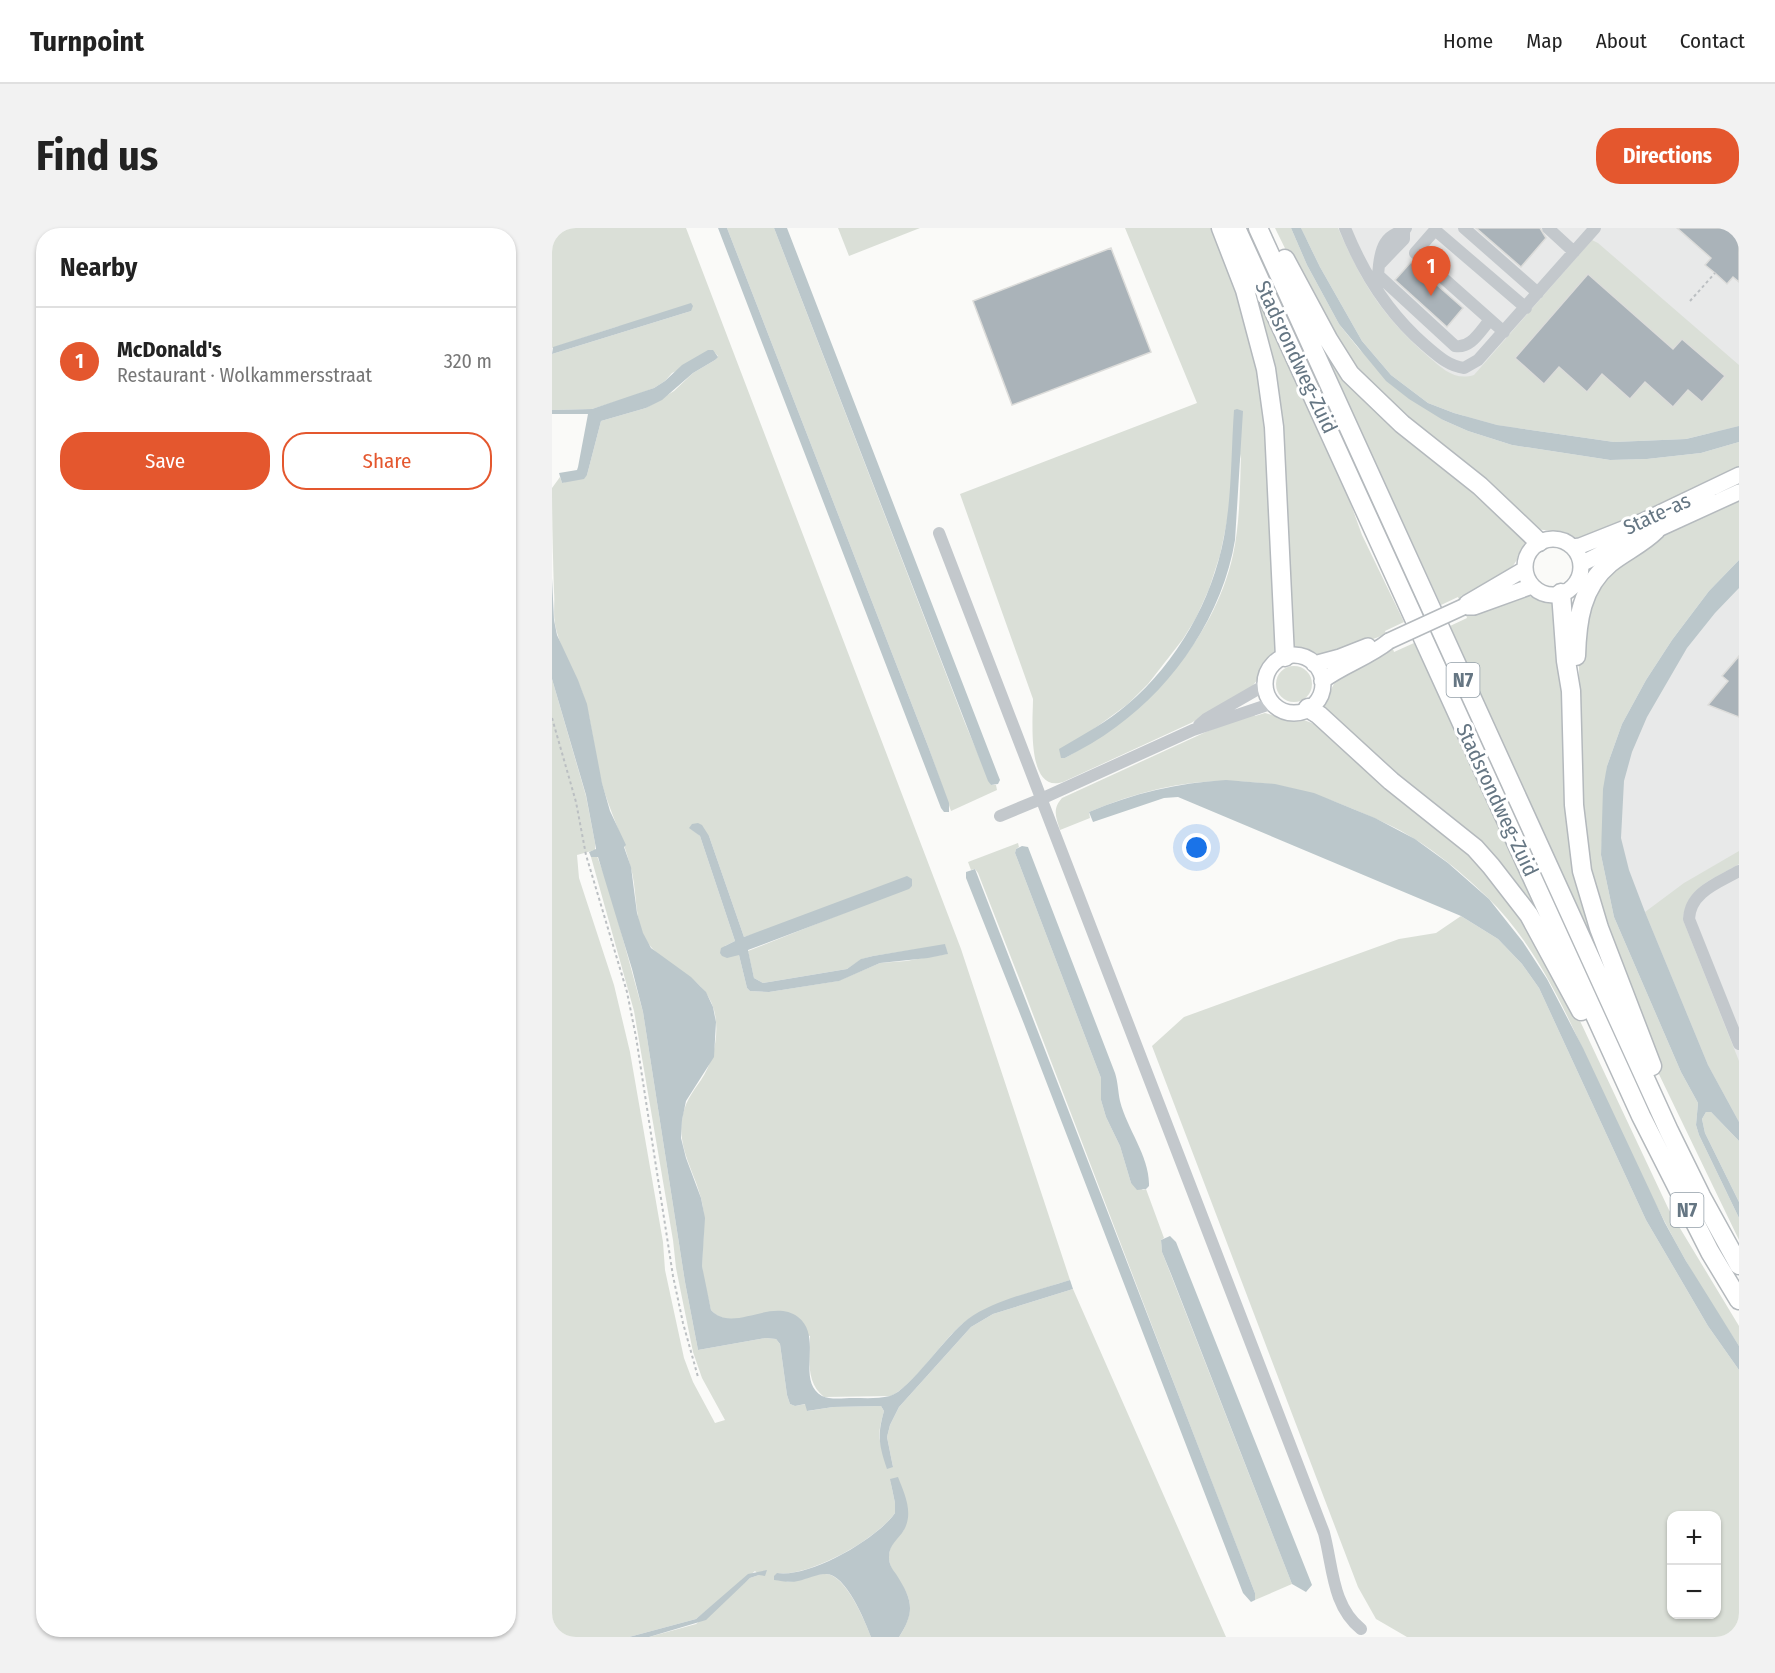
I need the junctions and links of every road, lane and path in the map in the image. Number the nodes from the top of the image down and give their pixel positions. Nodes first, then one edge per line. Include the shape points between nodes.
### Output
1 (1221, 228) edge
2 (1236, 228) edge
3 (1258, 228) edge
4 (1270, 228) edge
5 (1345, 228) edge
6 (1464, 228) edge
7 (1548, 228) edge
8 (1594, 228) edge
9 (1435, 229) edge
10 (1405, 230) edge
11 (1574, 252) junction
12 (1714, 273) dead end
13 (1538, 293) junction
14 (1690, 300) dead end
15 (1526, 308) junction
16 (1490, 320) junction
17 (1504, 332) junction
18 (1739, 475) edge
19 (1739, 492) edge
20 (1656, 530) junction
21 (939, 533) dead end
22 (1539, 542) junction
23 (1573, 547) junction
24 (1581, 564) junction
25 (1525, 569) junction
26 (1532, 586) junction
27 (1562, 593) junction
28 (1463, 608) junction
29 (1389, 641) junction
30 (1285, 657) junction
31 (1314, 664) junction
32 (1322, 681) junction
33 (1265, 685) junction
34 (1571, 691) junction
35 (1273, 703) junction
36 (1308, 708) junction
37 (552, 718) edge
38 (1193, 730) junction
39 (1041, 799) junction
40 (1000, 816) dead end
41 (1739, 871) edge
42 (1739, 1044) edge
43 (1641, 1116) junction
44 (1669, 1131) junction
45 (1739, 1265) edge
46 (1739, 1300) edge
47 (698, 1377) dead end
48 (1361, 1629) dead end

1 - 30 highway via 1245,290 1266,369 1274,427
2 - 43 highway, Stadsrondweg-Zuid / N7
3 - 44 highway, Stadsrondweg-Zuid / N7
4 - 22 highway via 1350,374
5 - 17 street via 1362,267 1384,302 1416,338 1446,362 1456,367 1470,366
6 - 13 street
7 - 11 street
8 - 11 street
9 - 15 street
9 - 16 street via 1414,253
10 - 16 street via 1404,239 1379,265 1378,275 1455,346 1468,345
11 - 13 street
12 - 14 path
13 - 15 street
15 - 17 street
16 - 17 street
18 - 23 main road, State-as via 1618,532
19 - 20 main road, State-as
20 - 24 main road, State-as
20 - 34 highway, N7 via 1610,563 1591,585 1580,609
21 - 39 street
22 - 23 main road via 1561,539
22 - 25 main road via 1527,556
23 - 24 main road
24 - 27 main road via 1576,582
25 - 26 main road
25 - 28 main road via 1470,600
26 - 27 main road via 1543,593
26 - 28 main road via 1474,608
27 - 34 highway, N7
28 - 29 main road, bridge
29 - 31 main road
29 - 32 main road via 1375,653
30 - 31 main road via 1301,656
30 - 33 main road via 1268,670
31 - 32 main road
32 - 36 main road via 1318,699
33 - 35 main road
33 - 38 street via 1206,718
34 - 44 highway, N7 via 1574,805 1582,871 1599,928 1657,1080
35 - 36 main road via 1287,712
35 - 38 street
36 - 43 highway, N7 via 1474,848 1511,890 1547,945 1609,1070
37 - 47 path via 576,802 586,855 627,992 673,1276
38 - 39 street
39 - 40 street
39 - 48 street via 1324,1533 1337,1594 1350,1620
41 - 42 street via 1694,900 1689,919
43 - 46 highway, Stadsrondweg-Zuid / N7 via 1704,1242
44 - 45 highway, Stadsrondweg-Zuid / N7

